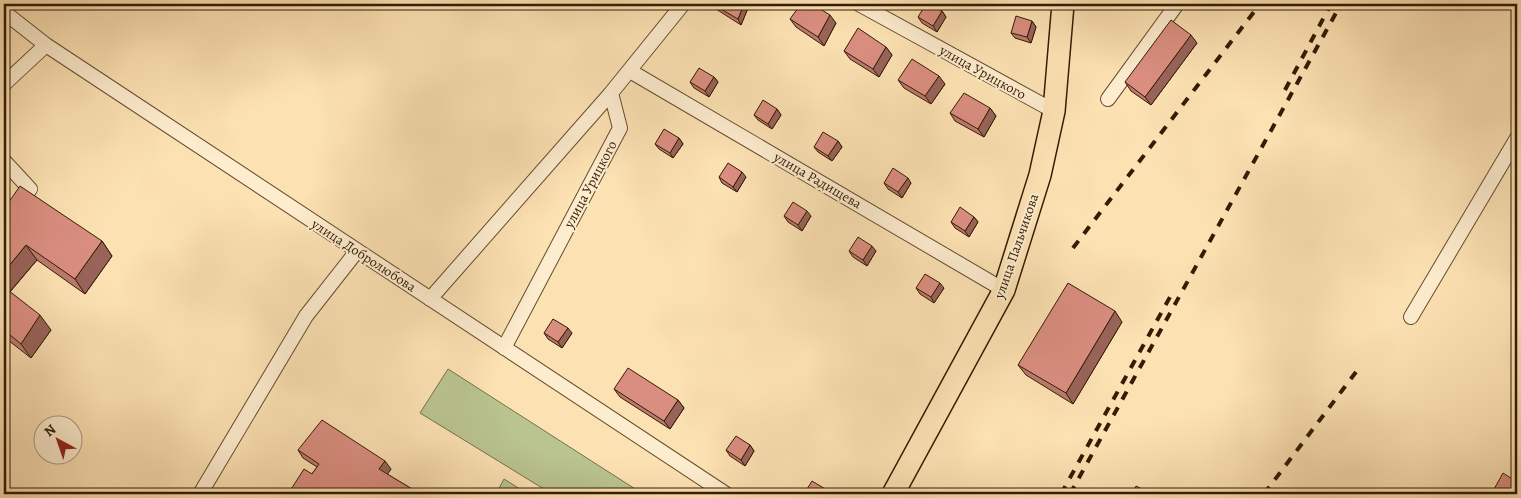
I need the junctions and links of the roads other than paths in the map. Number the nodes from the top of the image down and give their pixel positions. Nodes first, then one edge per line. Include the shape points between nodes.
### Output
1 (683, 4) edge
2 (858, 4) edge
3 (1063, 4) edge
4 (1177, 4) edge
5 (4, 12) edge
6 (46, 45) junction
7 (630, 71) junction
8 (4, 84) edge
9 (611, 93) junction
10 (1108, 99) dead end
11 (1054, 111) junction
12 (1517, 138) edge
13 (4, 161) edge
14 (4, 224) edge
15 (357, 251) junction
16 (1004, 290) junction
17 (430, 298) junction
18 (1411, 316) dead end
19 (504, 348) junction
20 (200, 494) edge
21 (726, 494) edge
22 (892, 494) edge

1 - 7 street
2 - 11 street, улица Урицкого
3 - 11 main road, улица Пальчикова
4 - 10 street
5 - 6 street, улица Добролюбова
6 - 8 street
6 - 15 street, улица Добролюбова
7 - 9 street
7 - 16 street, улица Радищева
9 - 17 street
9 - 19 street, улица Урицкого via 620,128
11 - 16 main road, улица Пальчикова via 1040,175
12 - 18 street
13 - 14 street via 30,189
15 - 17 street, улица Добролюбова
15 - 20 street via 306,316
16 - 22 main road, улица Пальчикова
17 - 19 street, улица Добролюбова
19 - 21 street, улица Добролюбова

